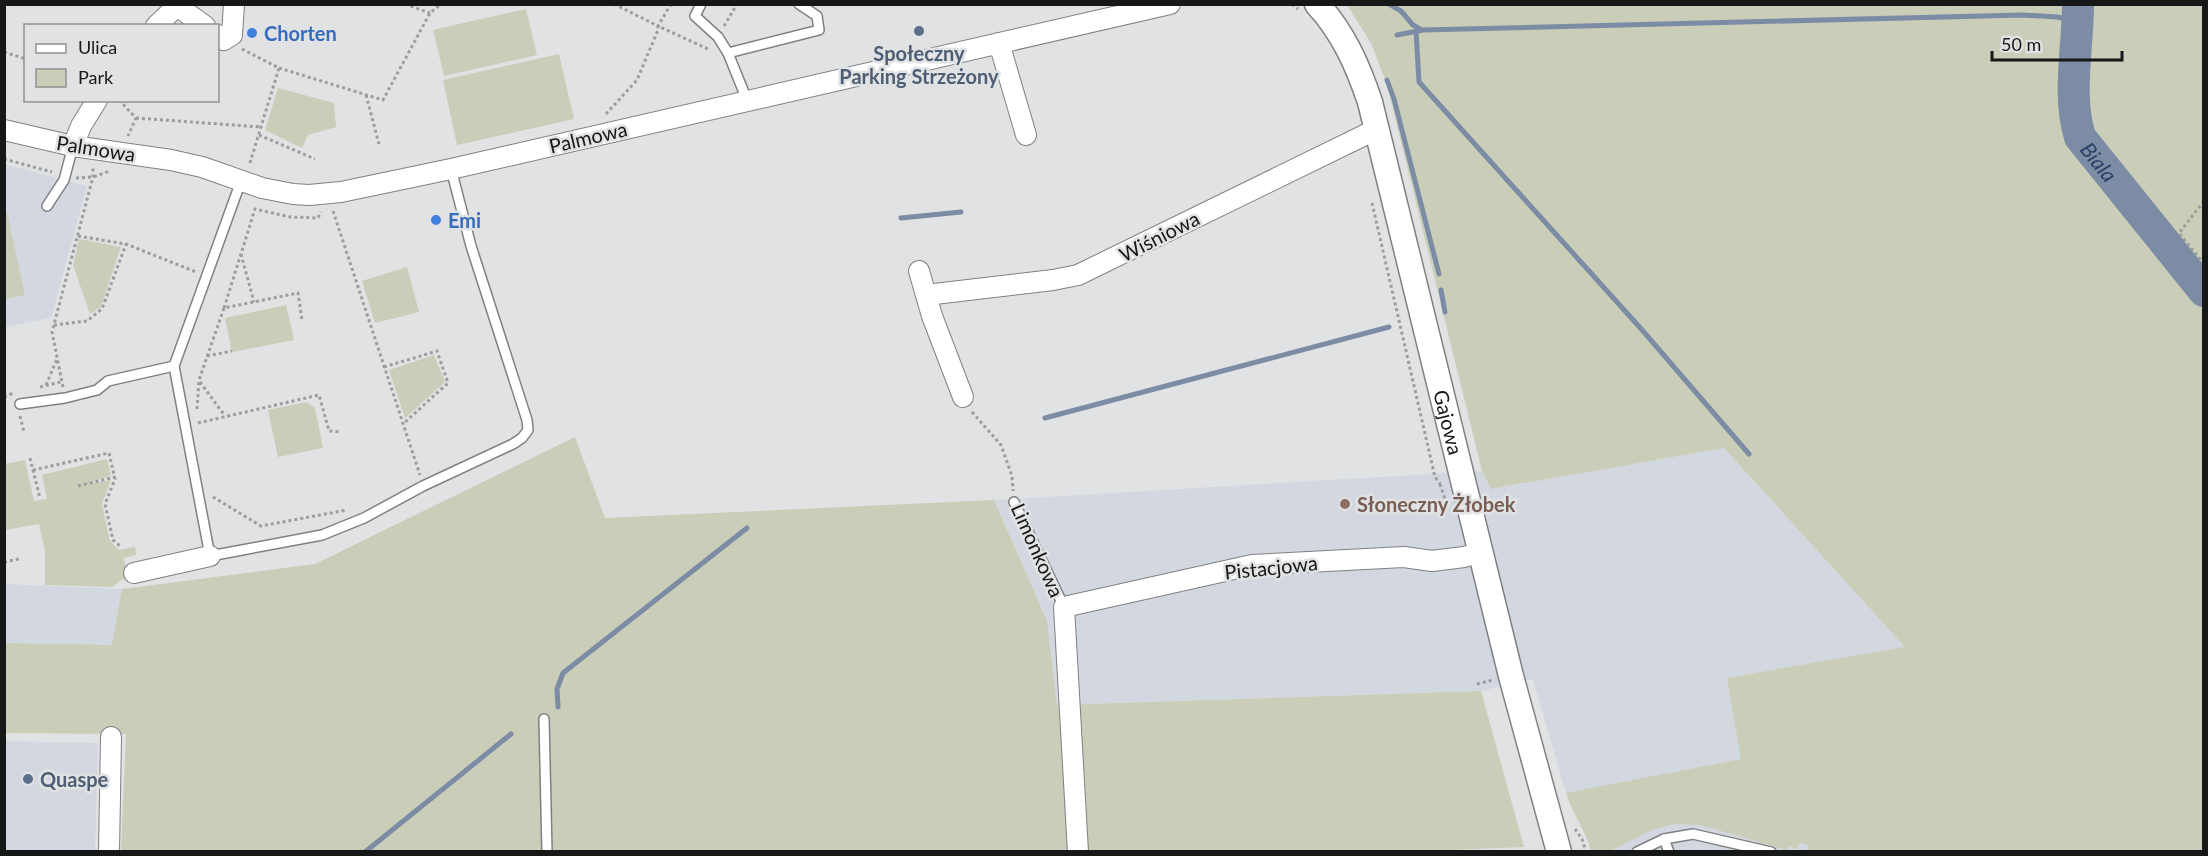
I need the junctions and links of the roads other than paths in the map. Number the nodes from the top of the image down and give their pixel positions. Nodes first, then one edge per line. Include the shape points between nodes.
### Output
1 (234, 4) edge
2 (701, 4) edge
3 (798, 4) edge
4 (1170, 4) edge
5 (178, 5) edge
6 (1310, 8) edge
7 (158, 24) edge
8 (202, 24) edge
9 (221, 37) edge
10 (999, 43) junction
11 (729, 56) junction
12 (747, 100) junction
13 (96, 102) edge
14 (1377, 129) junction
15 (4, 130) edge
16 (1026, 135) dead end
17 (72, 146) junction
18 (451, 169) junction
19 (244, 176) junction
20 (47, 206) dead end
21 (919, 271) dead end
22 (926, 295) junction
23 (174, 366) junction
24 (963, 398) road end
25 (20, 404) dead end
26 (1014, 502) road end
27 (1481, 552) junction
28 (210, 556) junction
29 (134, 573) dead end
30 (1064, 607) junction
31 (544, 719) dead end
32 (111, 737) dead end
33 (1664, 839) junction
34 (109, 852) edge
35 (547, 852) edge
36 (1078, 852) edge
37 (1559, 852) edge
38 (1636, 852) edge
39 (1669, 852) edge
40 (1770, 852) edge

1 - 9 street via 232,35
2 - 11 lane via 695,16 718,36
3 - 11 lane via 818,16 819,30
4 - 10 street, Palmowa
5 - 7 street
5 - 8 street
6 - 14 street, Gajowa via 1336,27 1353,58
10 - 12 street, Palmowa
10 - 16 street
11 - 12 lane
12 - 18 street, Palmowa
13 - 17 street
14 - 22 street, Wiśniowa via 1078,275
14 - 27 street, Gajowa
15 - 17 street, Palmowa
17 - 19 street, Palmowa via 171,160
17 - 20 lane via 65,175
18 - 19 street, Palmowa via 320,194 278,192
18 - 28 lane via 528,430 513,444 322,535
19 - 23 lane
21 - 22 street
22 - 24 street
23 - 25 lane via 108,381 97,390
23 - 28 lane
26 - 30 lane, Limonkowa
27 - 30 street, Pistacjowa via 1432,561 1404,557 1252,565
27 - 37 street, Gajowa
28 - 29 street
30 - 36 street, Limonkowa
31 - 35 lane
32 - 34 street
33 - 38 lane
33 - 39 lane
33 - 40 lane via 1693,834

